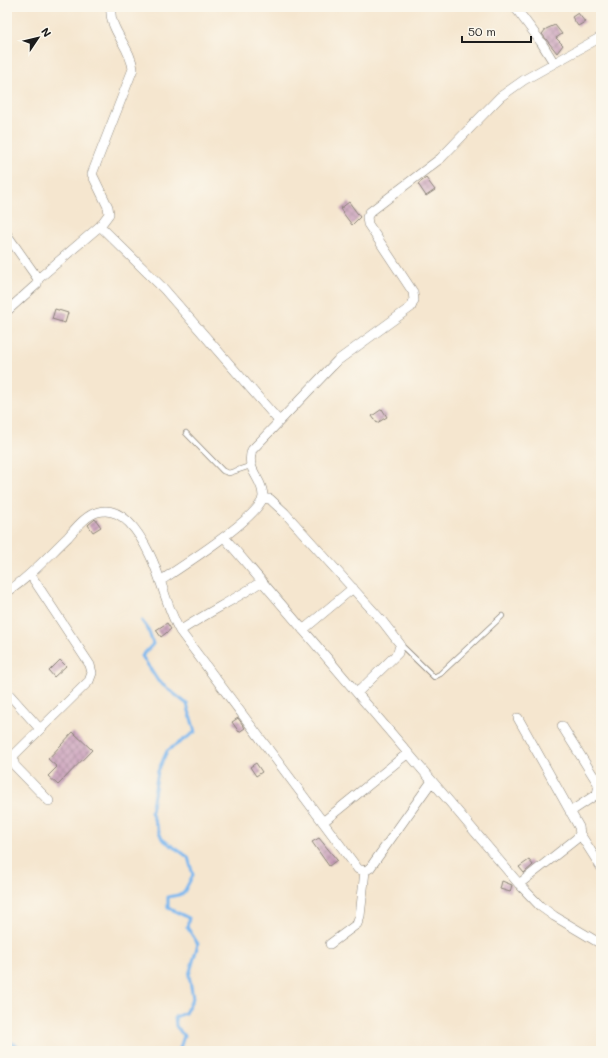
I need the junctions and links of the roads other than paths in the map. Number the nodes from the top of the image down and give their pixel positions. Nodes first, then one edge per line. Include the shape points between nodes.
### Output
1 (111, 7) edge
2 (515, 7) edge
3 (601, 37) edge
4 (554, 63) junction
5 (100, 226) junction
6 (7, 235) edge
7 (38, 279) junction
8 (7, 311) edge
9 (279, 421) junction
10 (186, 433) dead end
11 (250, 466) junction
12 (263, 498) junction
13 (224, 537) junction
14 (30, 574) junction
15 (160, 581) junction
16 (262, 582) junction
17 (353, 588) junction
18 (7, 592) edge
19 (502, 616) dead end
20 (303, 630) junction
21 (180, 631) junction
22 (400, 644) junction
23 (7, 692) edge
24 (357, 693) junction
25 (518, 718) dead end
26 (562, 726) dead end
27 (40, 729) junction
28 (408, 753) junction
29 (432, 781) junction
30 (49, 801) dead end
31 (570, 812) junction
32 (323, 822) junction
33 (580, 834) junction
34 (601, 867) edge
35 (365, 871) junction
36 (519, 884) junction
37 (330, 944) dead end
38 (601, 944) edge

1 - 5 street via 112,19 132,60 133,68 92,174 108,206 109,214
2 - 4 street
3 - 4 street
4 - 9 street via 500,97 441,158 370,212 367,217 368,224 413,292 414,300 411,306 337,360
5 - 7 street
5 - 9 street via 164,289
6 - 7 street
7 - 8 street via 37,284
9 - 11 street via 252,450
10 - 11 lane via 224,471 229,473
11 - 12 street via 263,491
12 - 13 street via 260,505
12 - 17 street via 270,499 285,513
13 - 15 street
13 - 16 street
14 - 15 street via 86,518 98,512 112,511 122,516 144,543
14 - 18 street
14 - 27 street via 90,665 92,673 89,681
15 - 21 street
16 - 20 street
16 - 21 street
17 - 20 street
17 - 22 street
19 - 22 lane via 434,677
20 - 24 street
21 - 32 street
22 - 24 street via 398,653
23 - 27 street
24 - 28 street
25 - 31 street
26 - 31 street via 599,785 597,794
27 - 30 street via 15,754 13,760 15,766
28 - 29 street
28 - 32 street
29 - 35 street via 370,868
29 - 36 street
31 - 33 street
32 - 35 street via 358,869
33 - 34 street
33 - 36 street
35 - 37 street via 358,924
36 - 38 street via 540,906

